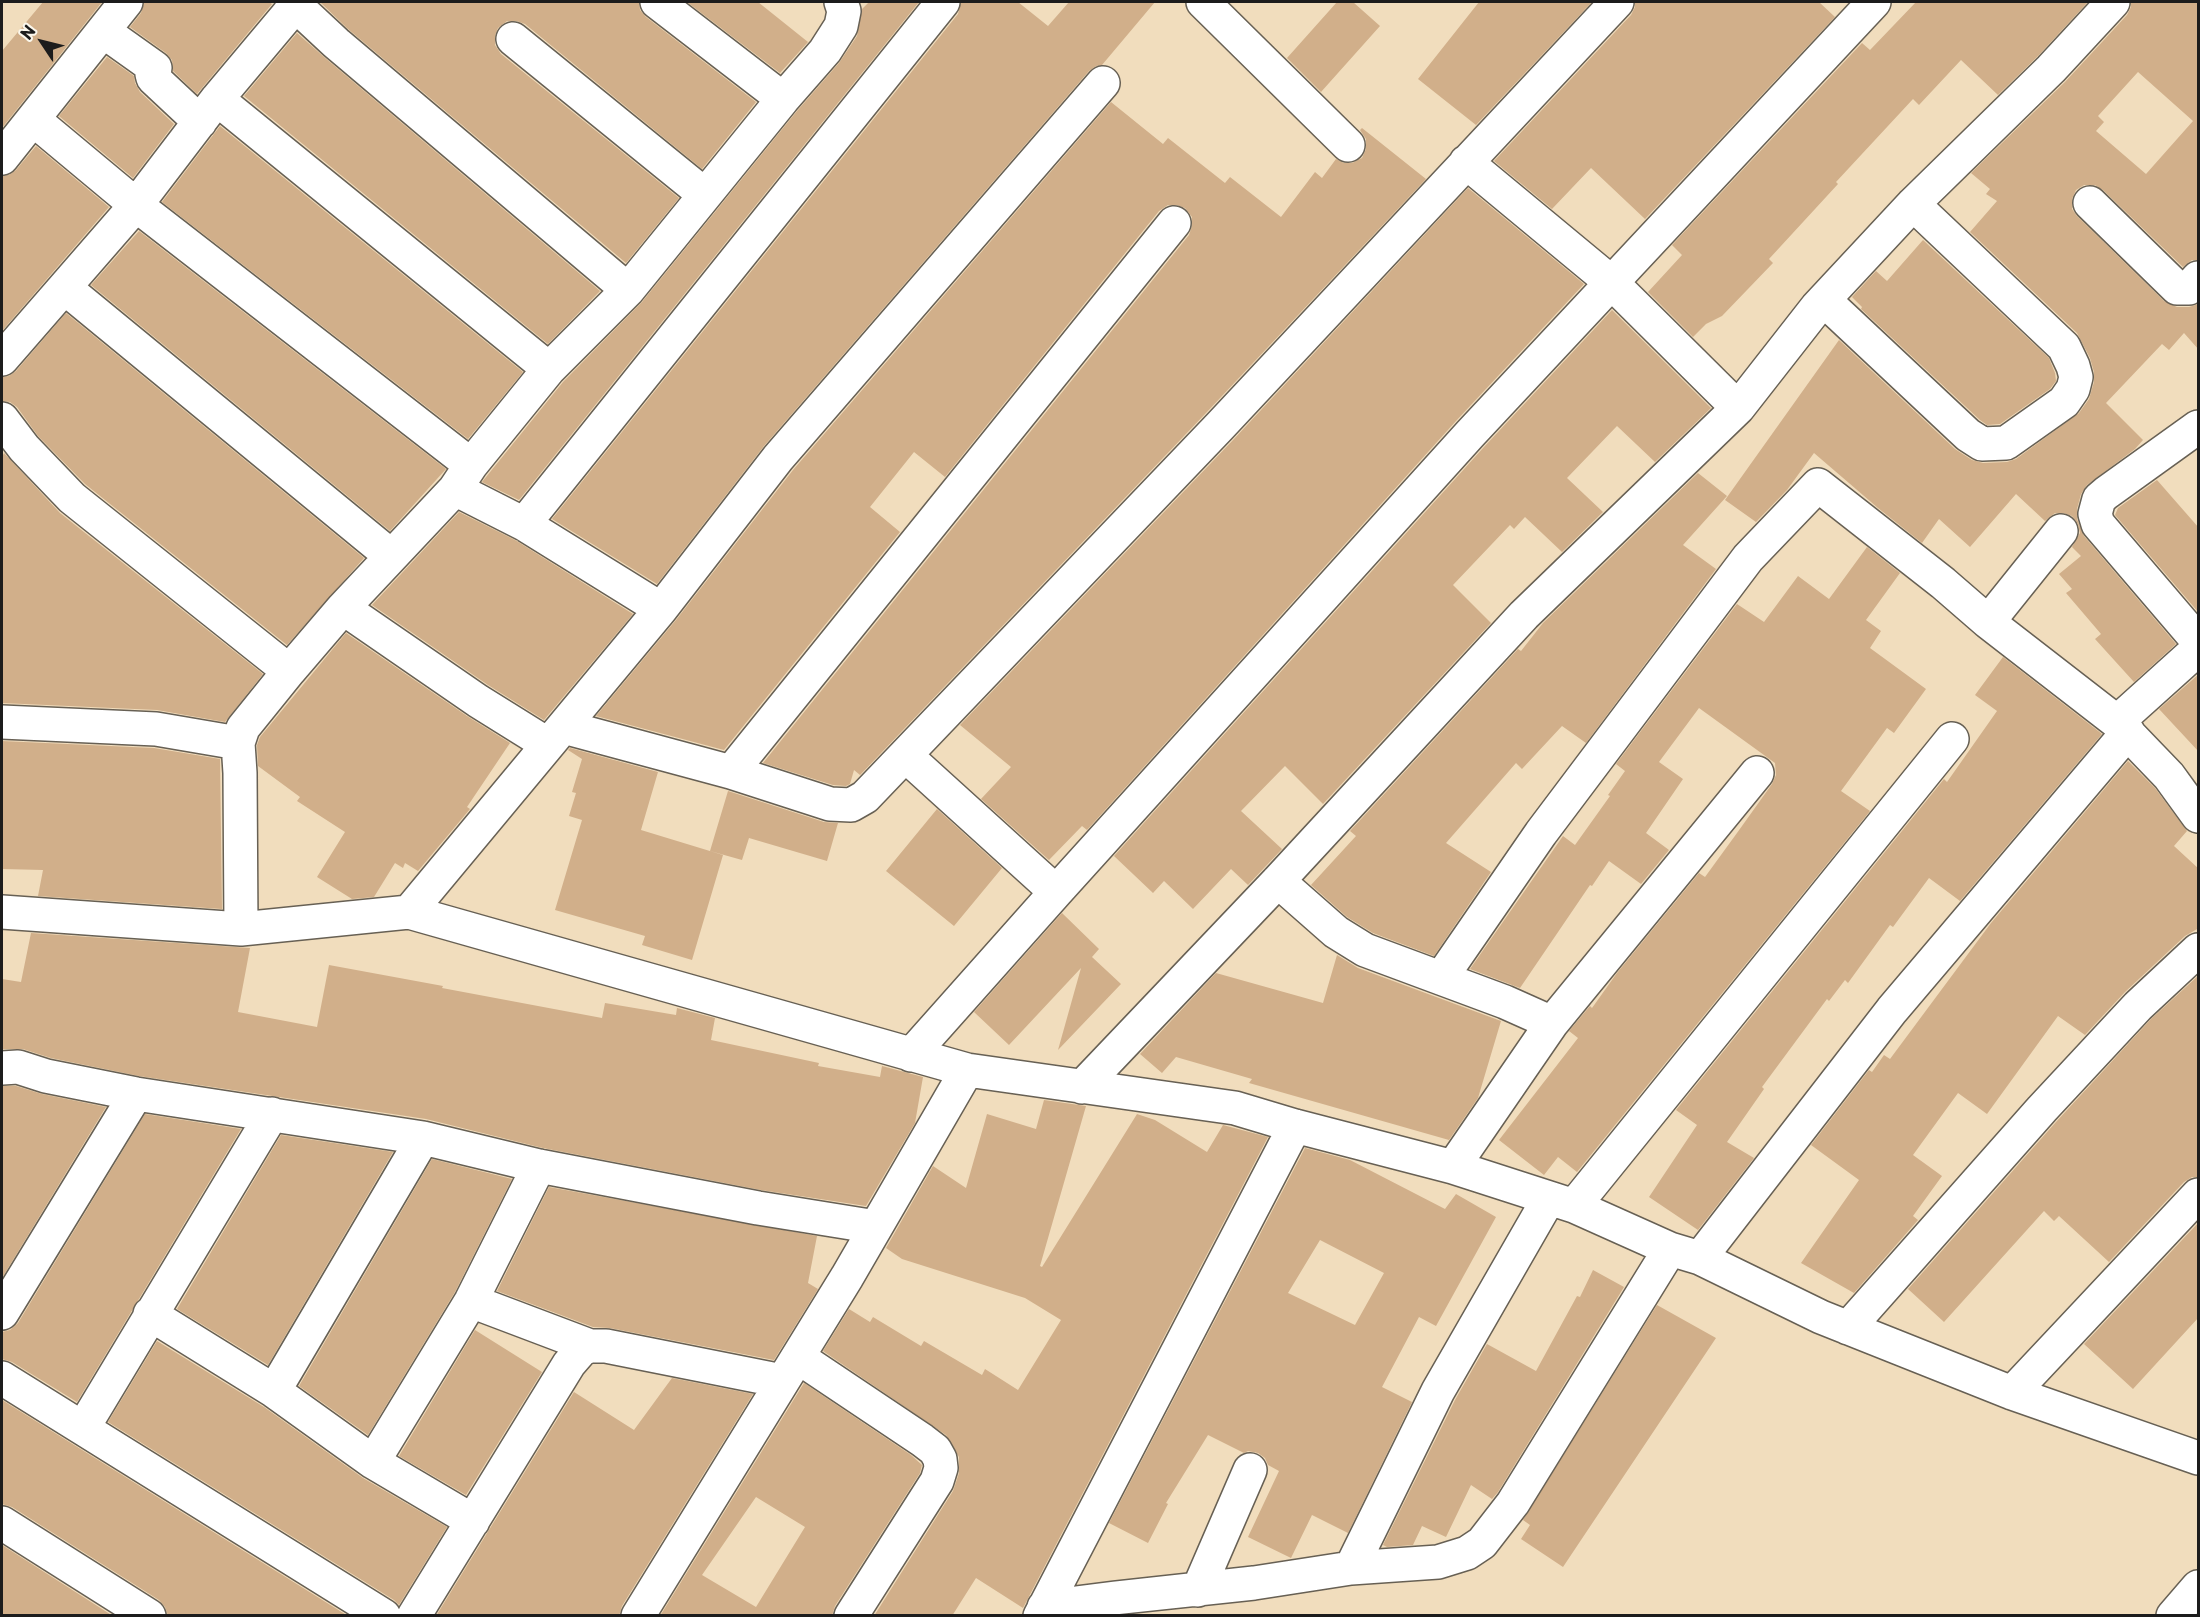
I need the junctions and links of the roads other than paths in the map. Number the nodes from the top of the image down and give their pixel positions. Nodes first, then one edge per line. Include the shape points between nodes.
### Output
1 (126, 2) edge
2 (657, 2) edge
3 (841, 2) edge
4 (943, 2) edge
5 (1203, 2) edge
6 (1617, 2) edge
7 (1874, 2) edge
8 (2113, 2) edge
9 (293, 3) edge
10 (103, 31) junction
11 (513, 39) dead end
12 (1103, 83) dead end
13 (783, 99) junction
14 (209, 111) junction
15 (34, 120) junction
16 (1348, 145) dead end
17 (2, 159) edge
18 (1466, 162) junction
19 (705, 195) junction
20 (2090, 203) dead end
21 (1913, 204) junction
22 (136, 205) junction
23 (1174, 223) dead end
24 (2199, 278) edge
25 (1612, 283) junction
26 (65, 288) junction
27 (628, 290) junction
28 (1824, 300) junction
29 (2, 359) edge
30 (549, 369) junction
31 (1738, 408) junction
32 (2, 419) edge
33 (2199, 427) edge
34 (463, 477) junction
35 (524, 524) junction
36 (2061, 531) dead end
37 (391, 556) junction
38 (343, 608) junction
39 (662, 609) junction
40 (1988, 622) junction
41 (2199, 641) edge
42 (2199, 649) edge
43 (289, 671) junction
44 (2, 722) edge
45 (2123, 727) junction
46 (555, 736) junction
47 (1952, 739) dead end
48 (238, 743) junction
49 (905, 755) junction
50 (731, 772) junction
51 (1757, 772) dead end
52 (2199, 816) edge
53 (1278, 881) junction
54 (1056, 892) junction
55 (2, 912) edge
56 (409, 912) junction
57 (241, 929) junction
58 (2199, 950) edge
59 (1442, 978) junction
60 (1552, 1023) junction
61 (911, 1055) junction
62 (2, 1068) edge
63 (967, 1070) junction
64 (1082, 1087) junction
65 (136, 1094) junction
66 (272, 1113) junction
67 (1295, 1126) junction
68 (423, 1138) junction
69 (539, 1166) junction
70 (1453, 1167) junction
71 (2199, 1195) edge
72 (1562, 1202) junction
73 (876, 1227) junction
74 (1685, 1253) junction
75 (471, 1301) junction
76 (2, 1313) edge
77 (150, 1314) junction
78 (1848, 1328) junction
79 (590, 1346) junction
80 (790, 1369) junction
81 (2, 1378) edge
82 (274, 1391) junction
83 (2012, 1393) junction
84 (83, 1428) junction
85 (2199, 1458) edge
86 (373, 1462) junction
87 (1250, 1470) dead end
88 (473, 1521) junction
89 (2, 1523) edge
90 (1351, 1568) junction
91 (2199, 1587) edge
92 (1198, 1590) junction
93 (1042, 1611) edge
94 (148, 1616) edge
95 (384, 1616) edge
96 (414, 1616) edge
97 (638, 1616) edge
98 (851, 1616) edge
99 (2173, 1616) edge

1 - 10 street
2 - 13 street
3 - 13 street via 841,26 825,51
4 - 35 street
5 - 16 street
6 - 18 street
7 - 25 street
8 - 21 street
9 - 14 street
9 - 27 street
10 - 14 street via 155,68 153,78
10 - 15 street
11 - 19 street
12 - 39 street via 778,458
13 - 19 street
14 - 22 street
14 - 30 street
15 - 17 street
15 - 22 street
18 - 25 street
18 - 49 street
19 - 27 street
20 - 24 street via 2177,288 2189,288
21 - 28 street
21 - 28 street via 2064,346 2076,377 2064,402 2006,443 1983,444 1968,435
22 - 26 street
22 - 34 street
23 - 50 street
25 - 31 street
25 - 54 street
26 - 29 street
26 - 37 street
27 - 30 street
28 - 31 street
30 - 34 street
31 - 53 street via 1524,615
32 - 43 street via 72,498
33 - 41 street via 2106,493 2099,499 2095,514 2098,524
34 - 35 street
34 - 37 street
35 - 39 street
36 - 40 street
37 - 38 street
38 - 43 street
38 - 46 street via 478,701
39 - 46 street
40 - 45 street
40 - 59 street via 1818,485 1748,558 1541,833
42 - 45 street
43 - 48 street via 243,728
44 - 48 street via 156,729
45 - 52 street via 2169,776
45 - 74 street via 1892,1010
46 - 50 street
46 - 56 street
47 - 72 street
48 - 57 street
49 - 50 street via 865,797 851,805 830,804
49 - 54 street
51 - 60 street
53 - 59 street via 1336,932 1365,950
53 - 64 street
54 - 61 street
55 - 57 street
56 - 57 street
56 - 61 street
58 - 78 street via 2138,1006
59 - 60 street
60 - 70 street
61 - 63 street
62 - 65 street via 18,1067
63 - 64 street
63 - 73 street
64 - 67 street via 1235,1108
65 - 66 street
65 - 76 street
66 - 68 street
66 - 77 street
67 - 70 street
67 - 93 street
68 - 69 street
68 - 82 street
69 - 73 street
69 - 75 street
70 - 72 street
71 - 83 street
72 - 74 street
72 - 90 street via 1438,1392
73 - 80 street
74 - 78 street
74 - 90 street via 1482,1543 1467,1553 1438,1562
75 - 79 street
75 - 86 street
77 - 82 street
77 - 84 street
78 - 83 street
79 - 80 street
79 - 88 street via 569,1364
80 - 97 street
80 - 98 street via 922,1440 940,1459 937,1481
81 - 84 street
82 - 86 street
83 - 85 street
84 - 95 street
86 - 88 street
87 - 92 street
88 - 96 street
89 - 94 street
90 - 92 street
91 - 99 street
92 - 93 street via 1115,1598

